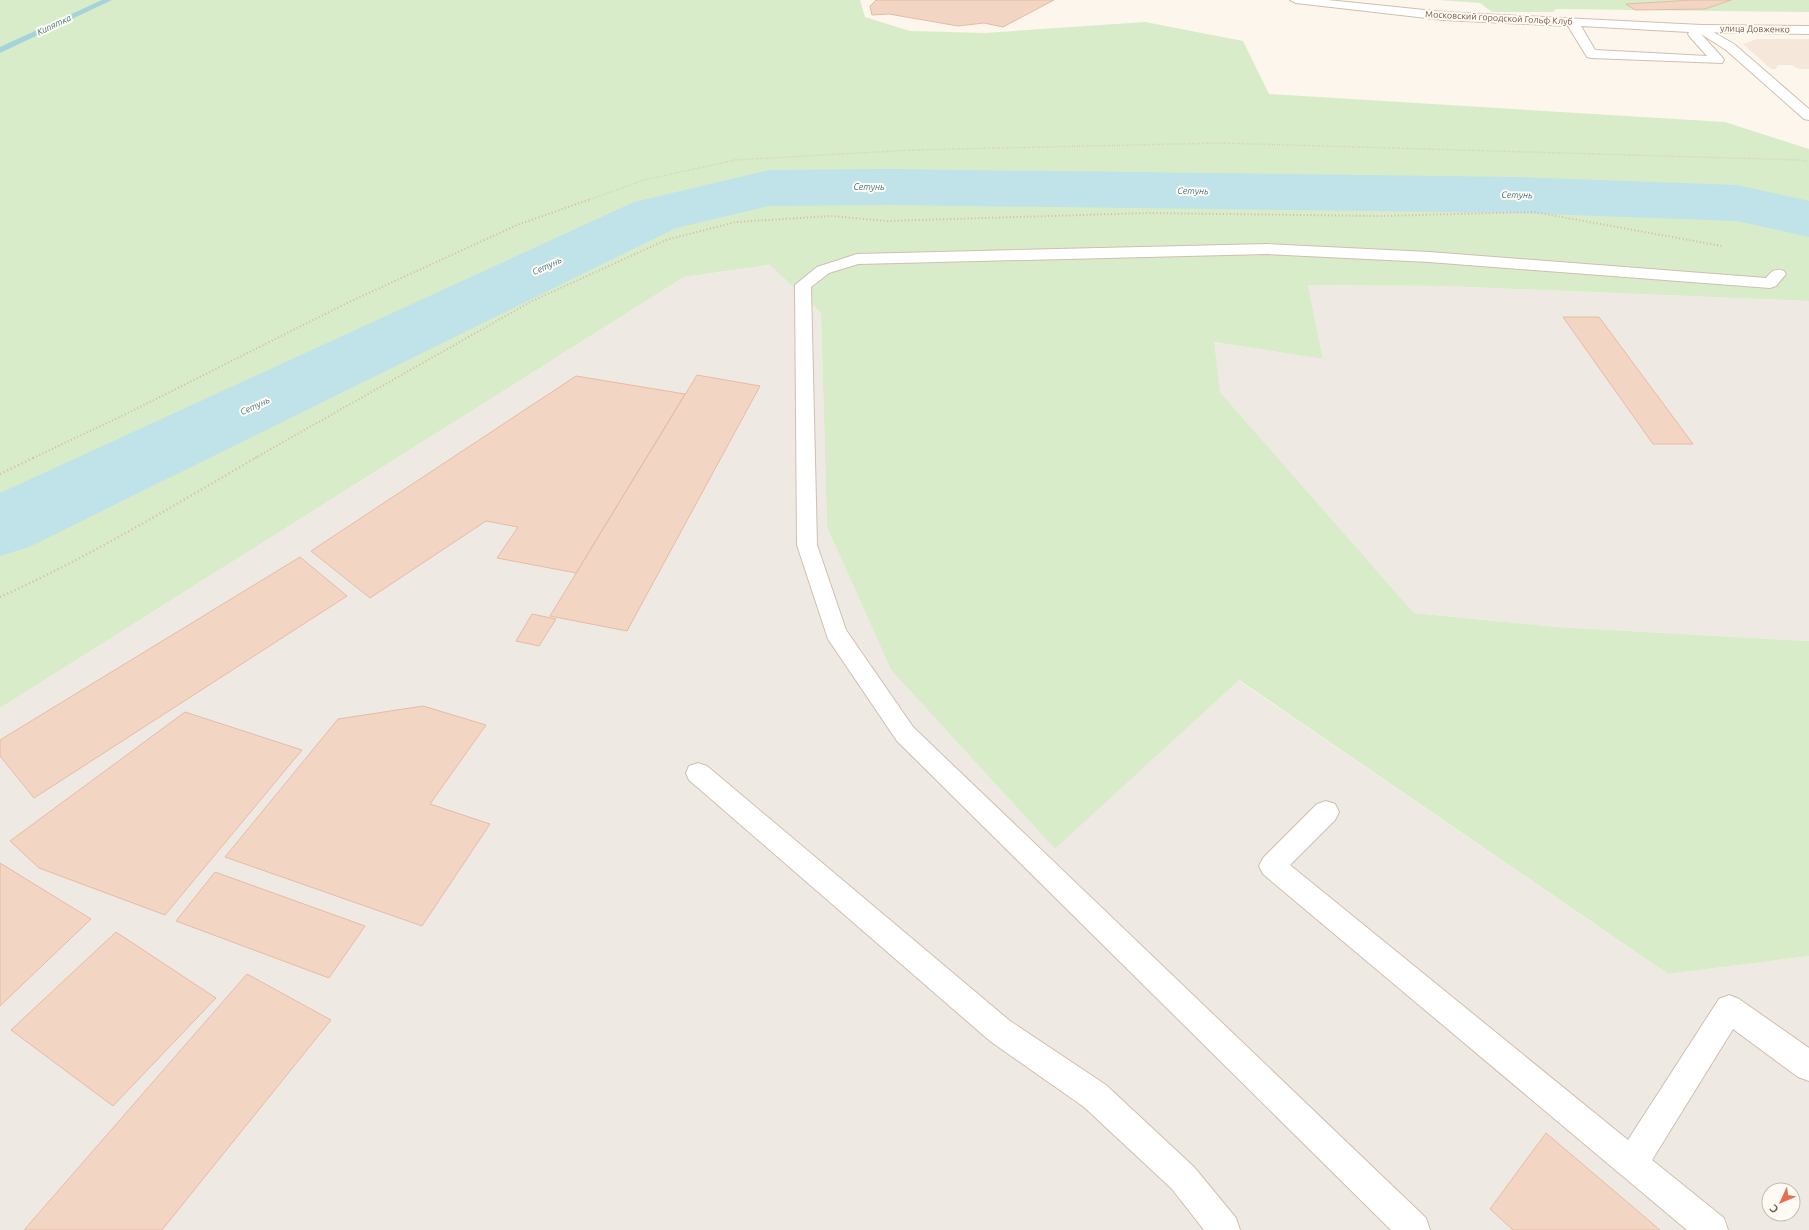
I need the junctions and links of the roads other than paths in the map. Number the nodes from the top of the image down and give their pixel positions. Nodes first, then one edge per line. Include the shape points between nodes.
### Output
1 (1296, 0) edge
2 (1572, 22) junction
3 (1688, 28) junction
4 (1701, 28) junction
5 (1809, 30) edge
6 (1809, 116) edge
7 (1778, 274) dead end
8 (698, 773) dead end
9 (1326, 812) dead end
10 (1809, 1066) edge
11 (1631, 1164) junction
12 (1224, 1230) edge
13 (1414, 1230) edge
14 (1712, 1230) edge

1 - 2 street, Московский городской Гольф Клуб via 1444,16
2 - 3 street, Московский городской Гольф Клуб
2 - 3 street via 1591,54 1718,60
3 - 4 street, Московский городской Гольф Клуб
4 - 5 street, улица Довженко
4 - 6 street via 1730,47
7 - 13 street via 1770,282 1428,257 1267,249 857,259 823,270 803,285 807,544 836,633 906,734
8 - 12 street via 1000,1031 1095,1096 1183,1178
9 - 11 street via 1272,866
10 - 11 street via 1729,1009
11 - 14 street

